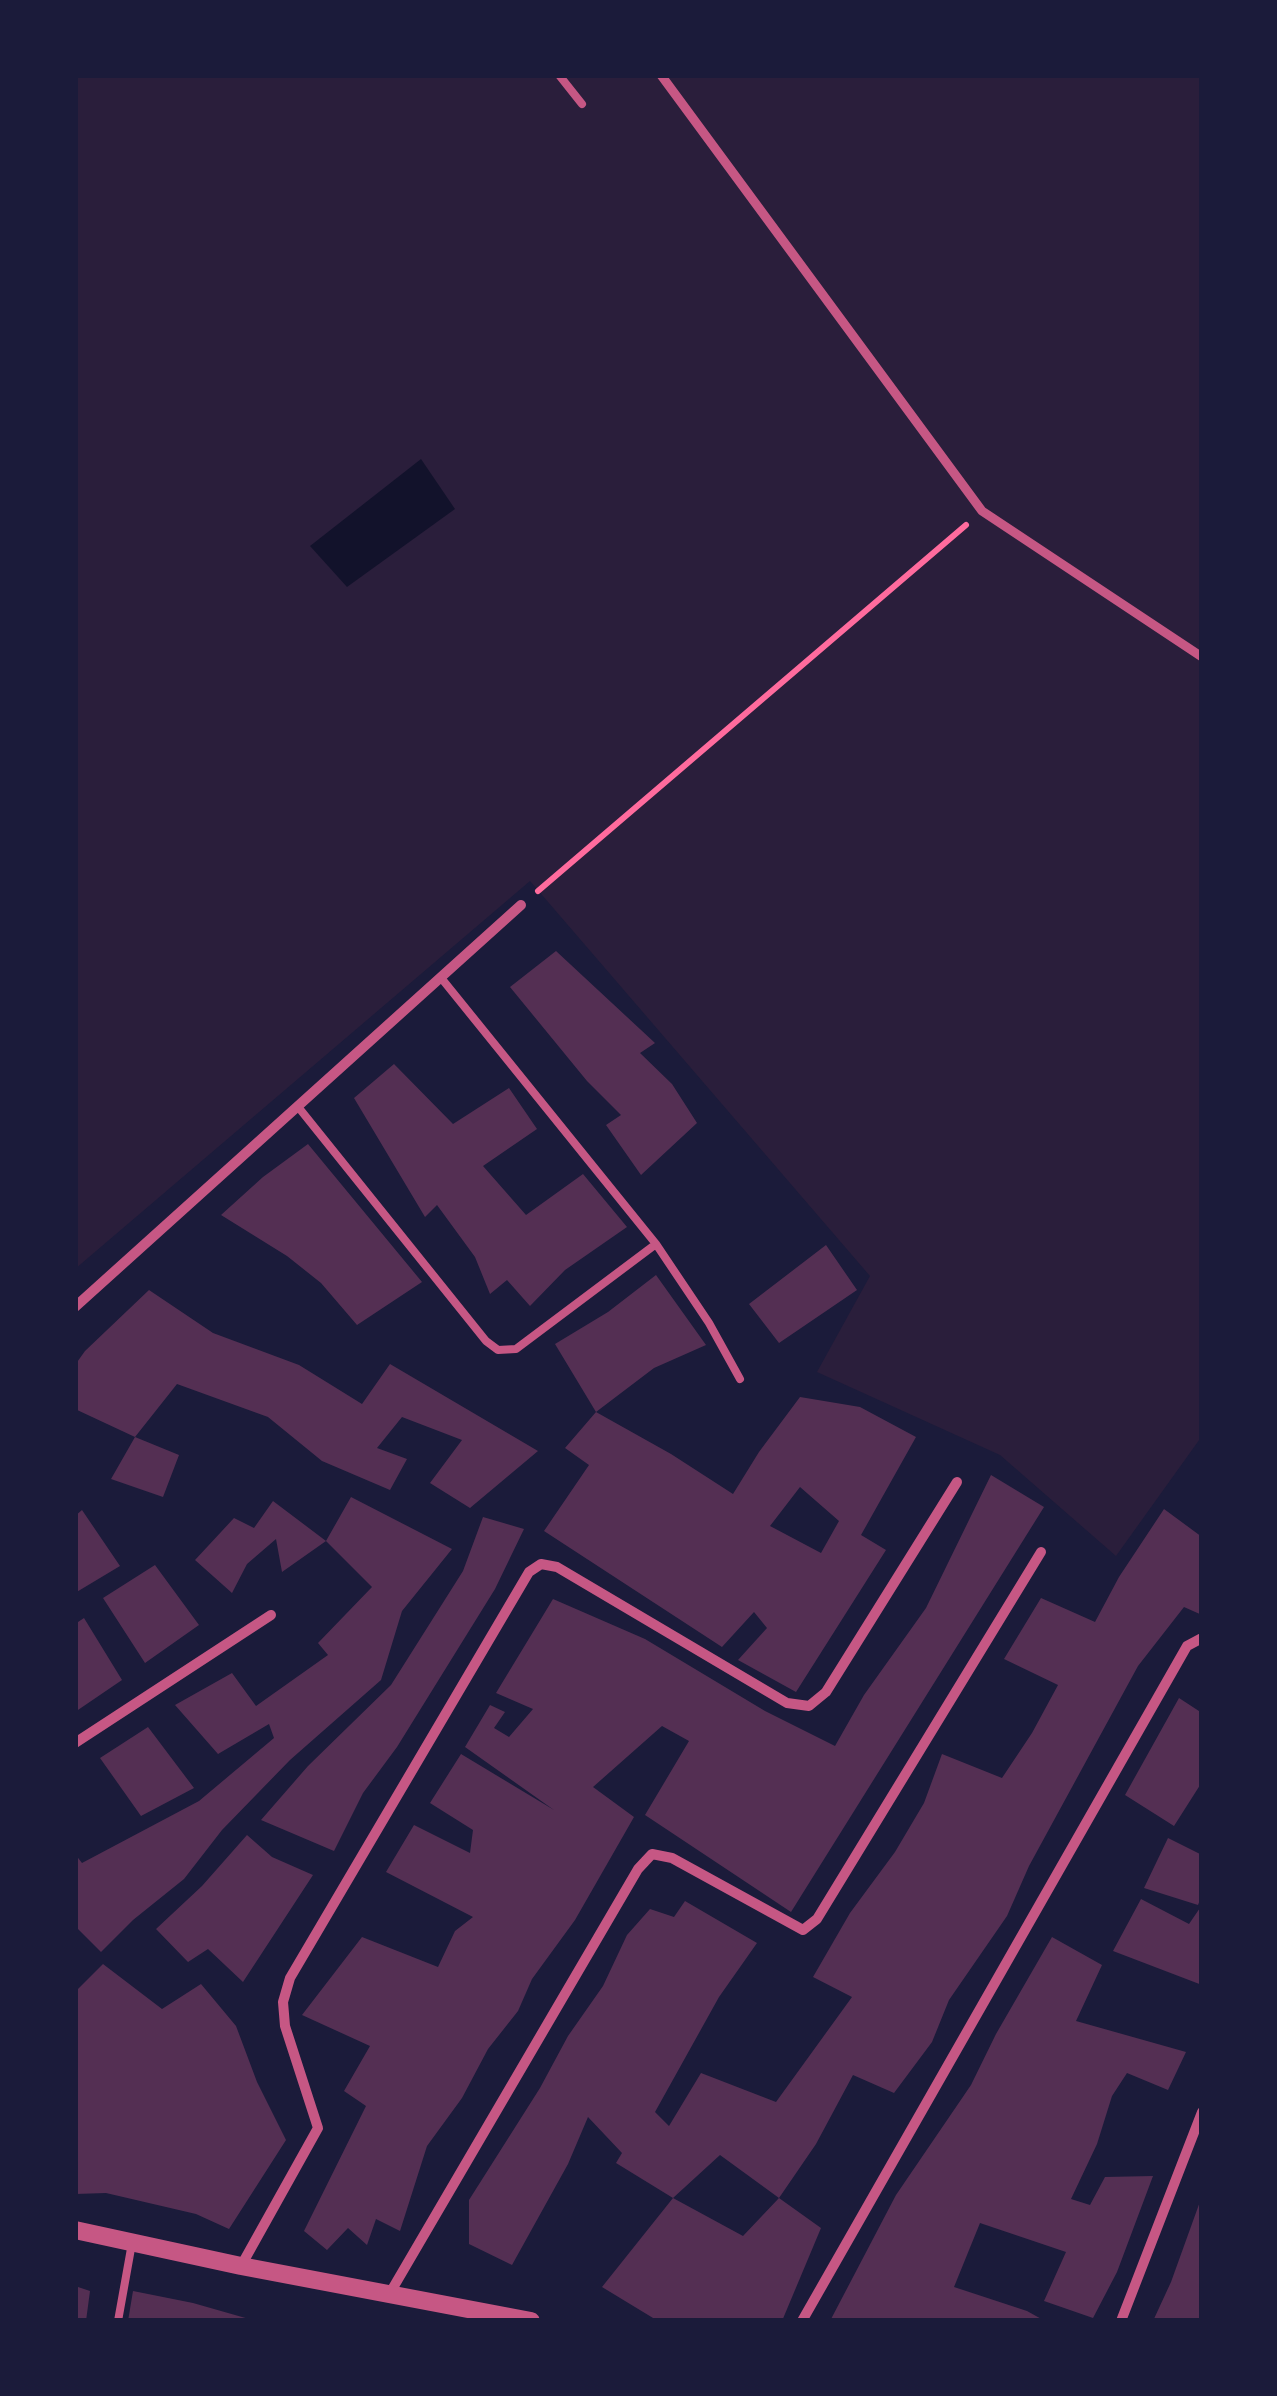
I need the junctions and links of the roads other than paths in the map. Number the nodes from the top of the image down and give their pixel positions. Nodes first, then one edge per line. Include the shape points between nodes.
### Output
1 (560, 75) edge
2 (661, 75) edge
3 (582, 104) dead end
4 (1202, 657) edge
5 (521, 905) road end
6 (442, 980) junction
7 (299, 1108) junction
8 (656, 1244) junction
9 (75, 1307) edge
10 (740, 1379) dead end
11 (956, 1482) dead end
12 (1041, 1552) dead end
13 (271, 1615) dead end
14 (1202, 1638) edge
15 (75, 1743) edge
16 (1202, 2112) edge
17 (75, 2230) edge
18 (132, 2243) junction
19 (241, 2266) junction
20 (390, 2293) junction
21 (118, 2321) edge
22 (531, 2321) edge
23 (802, 2321) edge
24 (1121, 2321) edge

1 - 3 lane
2 - 4 street via 982,512
5 - 6 street
6 - 7 street
6 - 8 lane
7 - 8 lane via 498,1350 516,1349
7 - 9 street
8 - 10 lane
11 - 19 street via 826,1692 809,1706 787,1703 556,1567 540,1564 529,1572 290,1978 284,2026 318,2128
12 - 20 street via 817,1918 803,1930 672,1858 652,1854 638,1869
13 - 15 street
14 - 23 street via 1187,1646
16 - 24 street
17 - 18 street
18 - 19 street
18 - 21 lane
19 - 20 street
20 - 22 street

